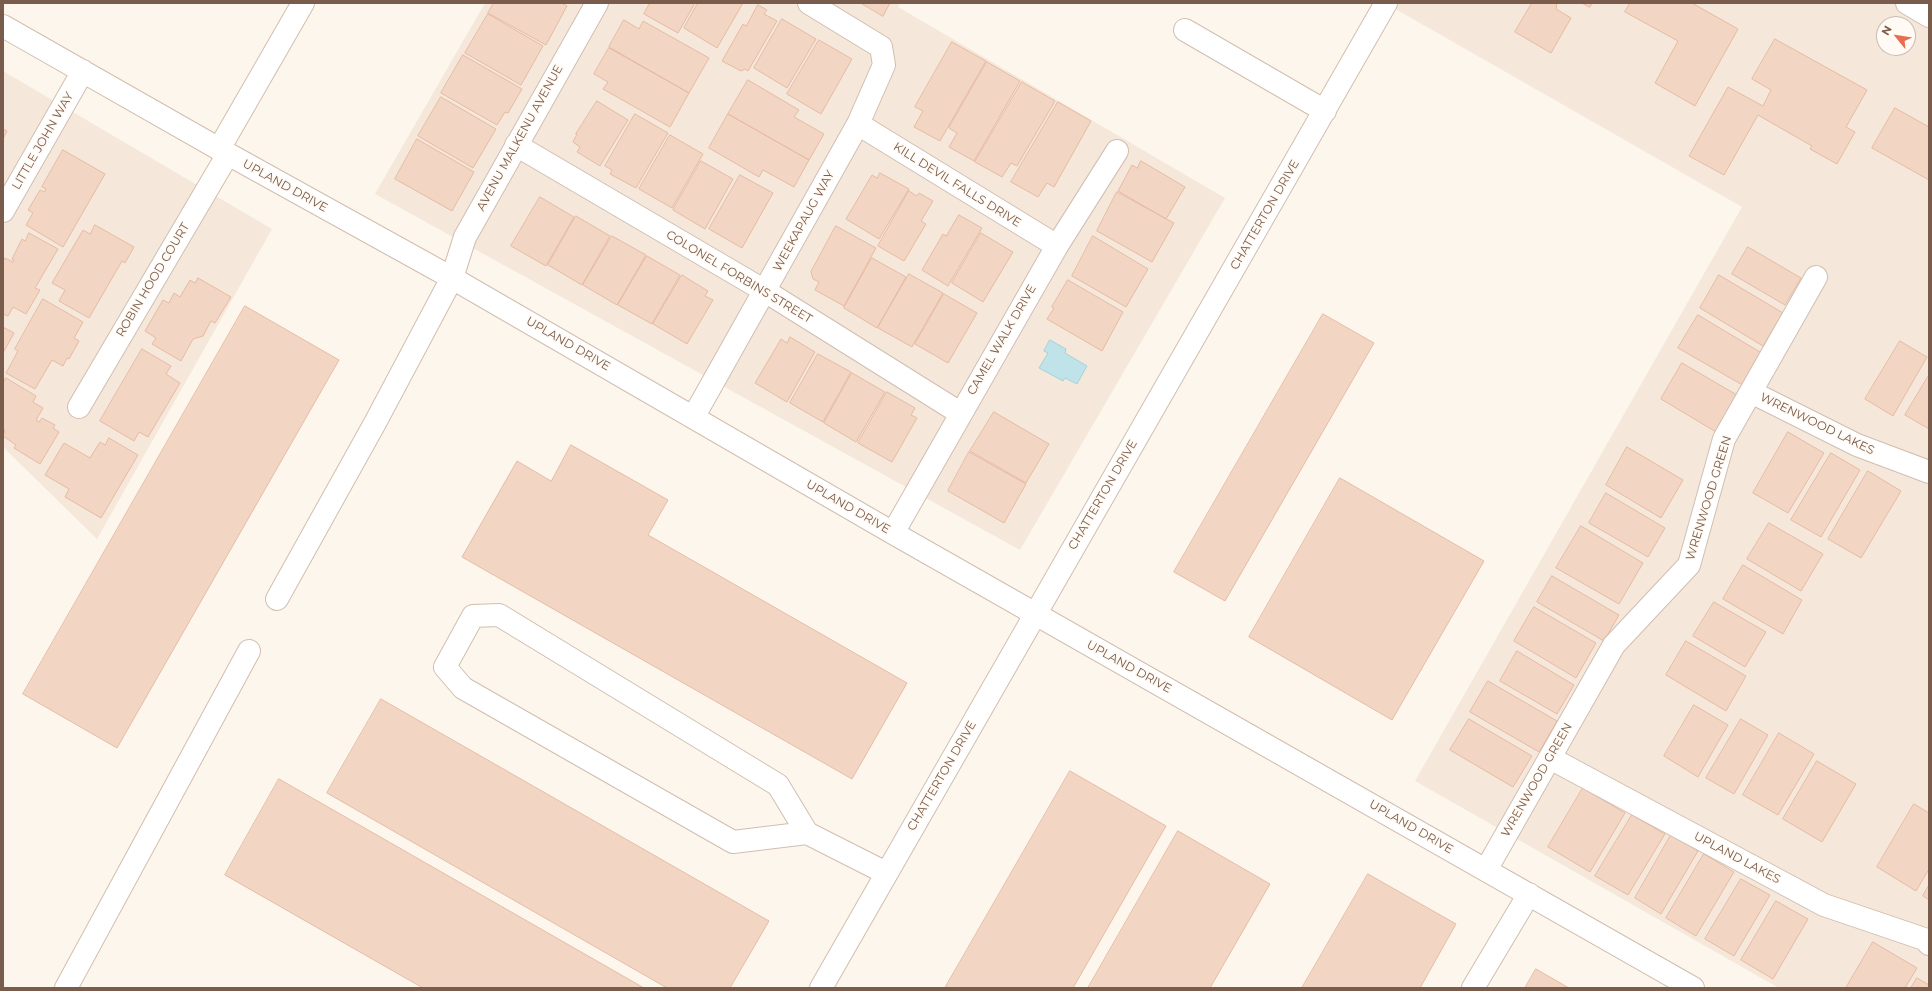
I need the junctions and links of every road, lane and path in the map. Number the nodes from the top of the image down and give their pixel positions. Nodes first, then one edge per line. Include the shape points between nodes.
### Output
1 (303, 3) edge
2 (597, 3) edge
3 (809, 3) edge
4 (1386, 3) edge
5 (1907, 3) edge
6 (1929, 16) edge
7 (3, 26) edge
8 (1185, 30) dead end
9 (83, 71) junction
10 (1324, 111) junction
11 (858, 124) junction
12 (516, 145) junction
13 (223, 151) junction
14 (1117, 151) dead end
15 (3, 211) edge
16 (1057, 246) junction
17 (1816, 277) dead end
18 (452, 278) junction
19 (765, 291) junction
20 (1751, 392) junction
21 (79, 407) dead end
22 (960, 413) junction
23 (694, 416) junction
24 (1929, 472) edge
25 (893, 533) junction
26 (277, 599) dead end
27 (1035, 614) junction
28 (249, 651) dead end
29 (1550, 758) junction
30 (807, 833) junction
31 (1486, 870) junction
32 (886, 874) junction
33 (1529, 894) junction
34 (1929, 944) edge
35 (66, 988) edge
36 (820, 988) edge
37 (1473, 988) edge
38 (1693, 988) edge

1 - 13 street, ROBIN HOOD COURT
2 - 12 street, AVENU MALKENU AVENUE
3 - 11 street, WEEKAPAUG WAY via 881,47 884,65
4 - 10 street, CHATTERTON DRIVE
5 - 6 street
7 - 9 street, UPLAND DRIVE
8 - 10 street
9 - 13 street, UPLAND DRIVE
9 - 15 street, LITTLE JOHN WAY
10 - 27 street, CHATTERTON DRIVE
11 - 16 street, KILL DEVIL FALLS DRIVE
11 - 19 street, WEEKAPAUG WAY
12 - 18 street, AVENU MALKENU AVENUE via 465,237
12 - 19 street, COLONEL FORBINS STREET
13 - 18 street, UPLAND DRIVE
13 - 21 street, ROBIN HOOD COURT
14 - 16 street, CAMEL WALK DRIVE
16 - 22 street, CAMEL WALK DRIVE
17 - 20 street, WRENWOOD GREEN
18 - 23 street, UPLAND DRIVE
18 - 26 street, AVENU MALKENU AVENUE via 372,429
19 - 22 street, COLONEL FORBINS STREET
19 - 23 street, WEEKAPAUG WAY
20 - 24 street, WRENWOOD LAKES via 1856,446
20 - 29 street, WRENWOOD GREEN via 1724,439 1689,565 1614,645
22 - 25 street, CAMEL WALK DRIVE
23 - 25 street, UPLAND DRIVE
25 - 27 street, UPLAND DRIVE
27 - 31 street, UPLAND DRIVE
27 - 32 street, CHATTERTON DRIVE
28 - 35 street
29 - 31 street, WRENWOOD GREEN
29 - 34 street, UPLAND LAKES via 1824,905 1924,939
30 - 30 street via 778,785 499,615 473,616 445,667 463,688 733,842
30 - 32 street
31 - 33 street, UPLAND DRIVE
32 - 36 street, CHATTERTON DRIVE
33 - 37 street
33 - 38 street, UPLAND DRIVE

